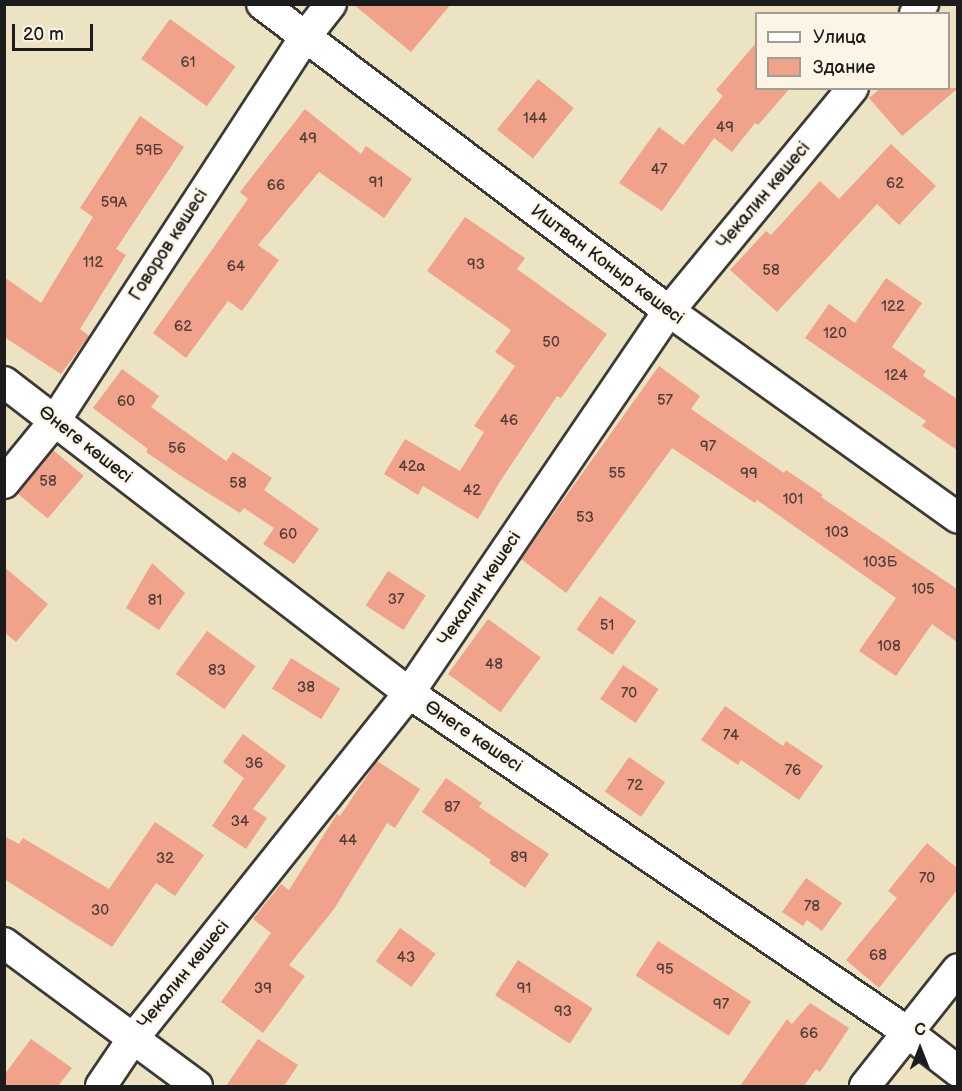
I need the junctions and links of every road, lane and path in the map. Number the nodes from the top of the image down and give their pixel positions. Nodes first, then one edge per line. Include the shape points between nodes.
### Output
1 (262, 4) edge
2 (332, 4) edge
3 (305, 37) junction
4 (851, 90) edge
5 (669, 311) junction
6 (4, 382) edge
7 (54, 422) junction
8 (4, 483) edge
9 (957, 518) edge
10 (409, 693) junction
11 (4, 943) edge
12 (957, 969) edge
13 (906, 1031) junction
14 (132, 1040) junction
15 (957, 1071) edge
16 (101, 1086) edge
17 (197, 1086) edge
18 (865, 1086) edge

1 - 3 street, Иштван Коныр көшесі
2 - 3 street, Говоров көшесі
3 - 5 street, Иштван Коныр көшесі
3 - 7 street, Говоров көшесі
4 - 5 street, Чекалин көшесі
5 - 9 street, Иштван Коныр көшесі
5 - 10 street, Чекалин көшесі
6 - 7 street, Өнеге көшесі
7 - 8 street, Говоров көшесі
7 - 10 street, Өнеге көшесі
10 - 13 street, Өнеге көшесі
10 - 14 street, Чекалин көшесі
11 - 14 street
12 - 13 street
13 - 15 street, Өнеге көшесі
13 - 18 street
14 - 16 street, Чекалин көшесі
14 - 17 street

